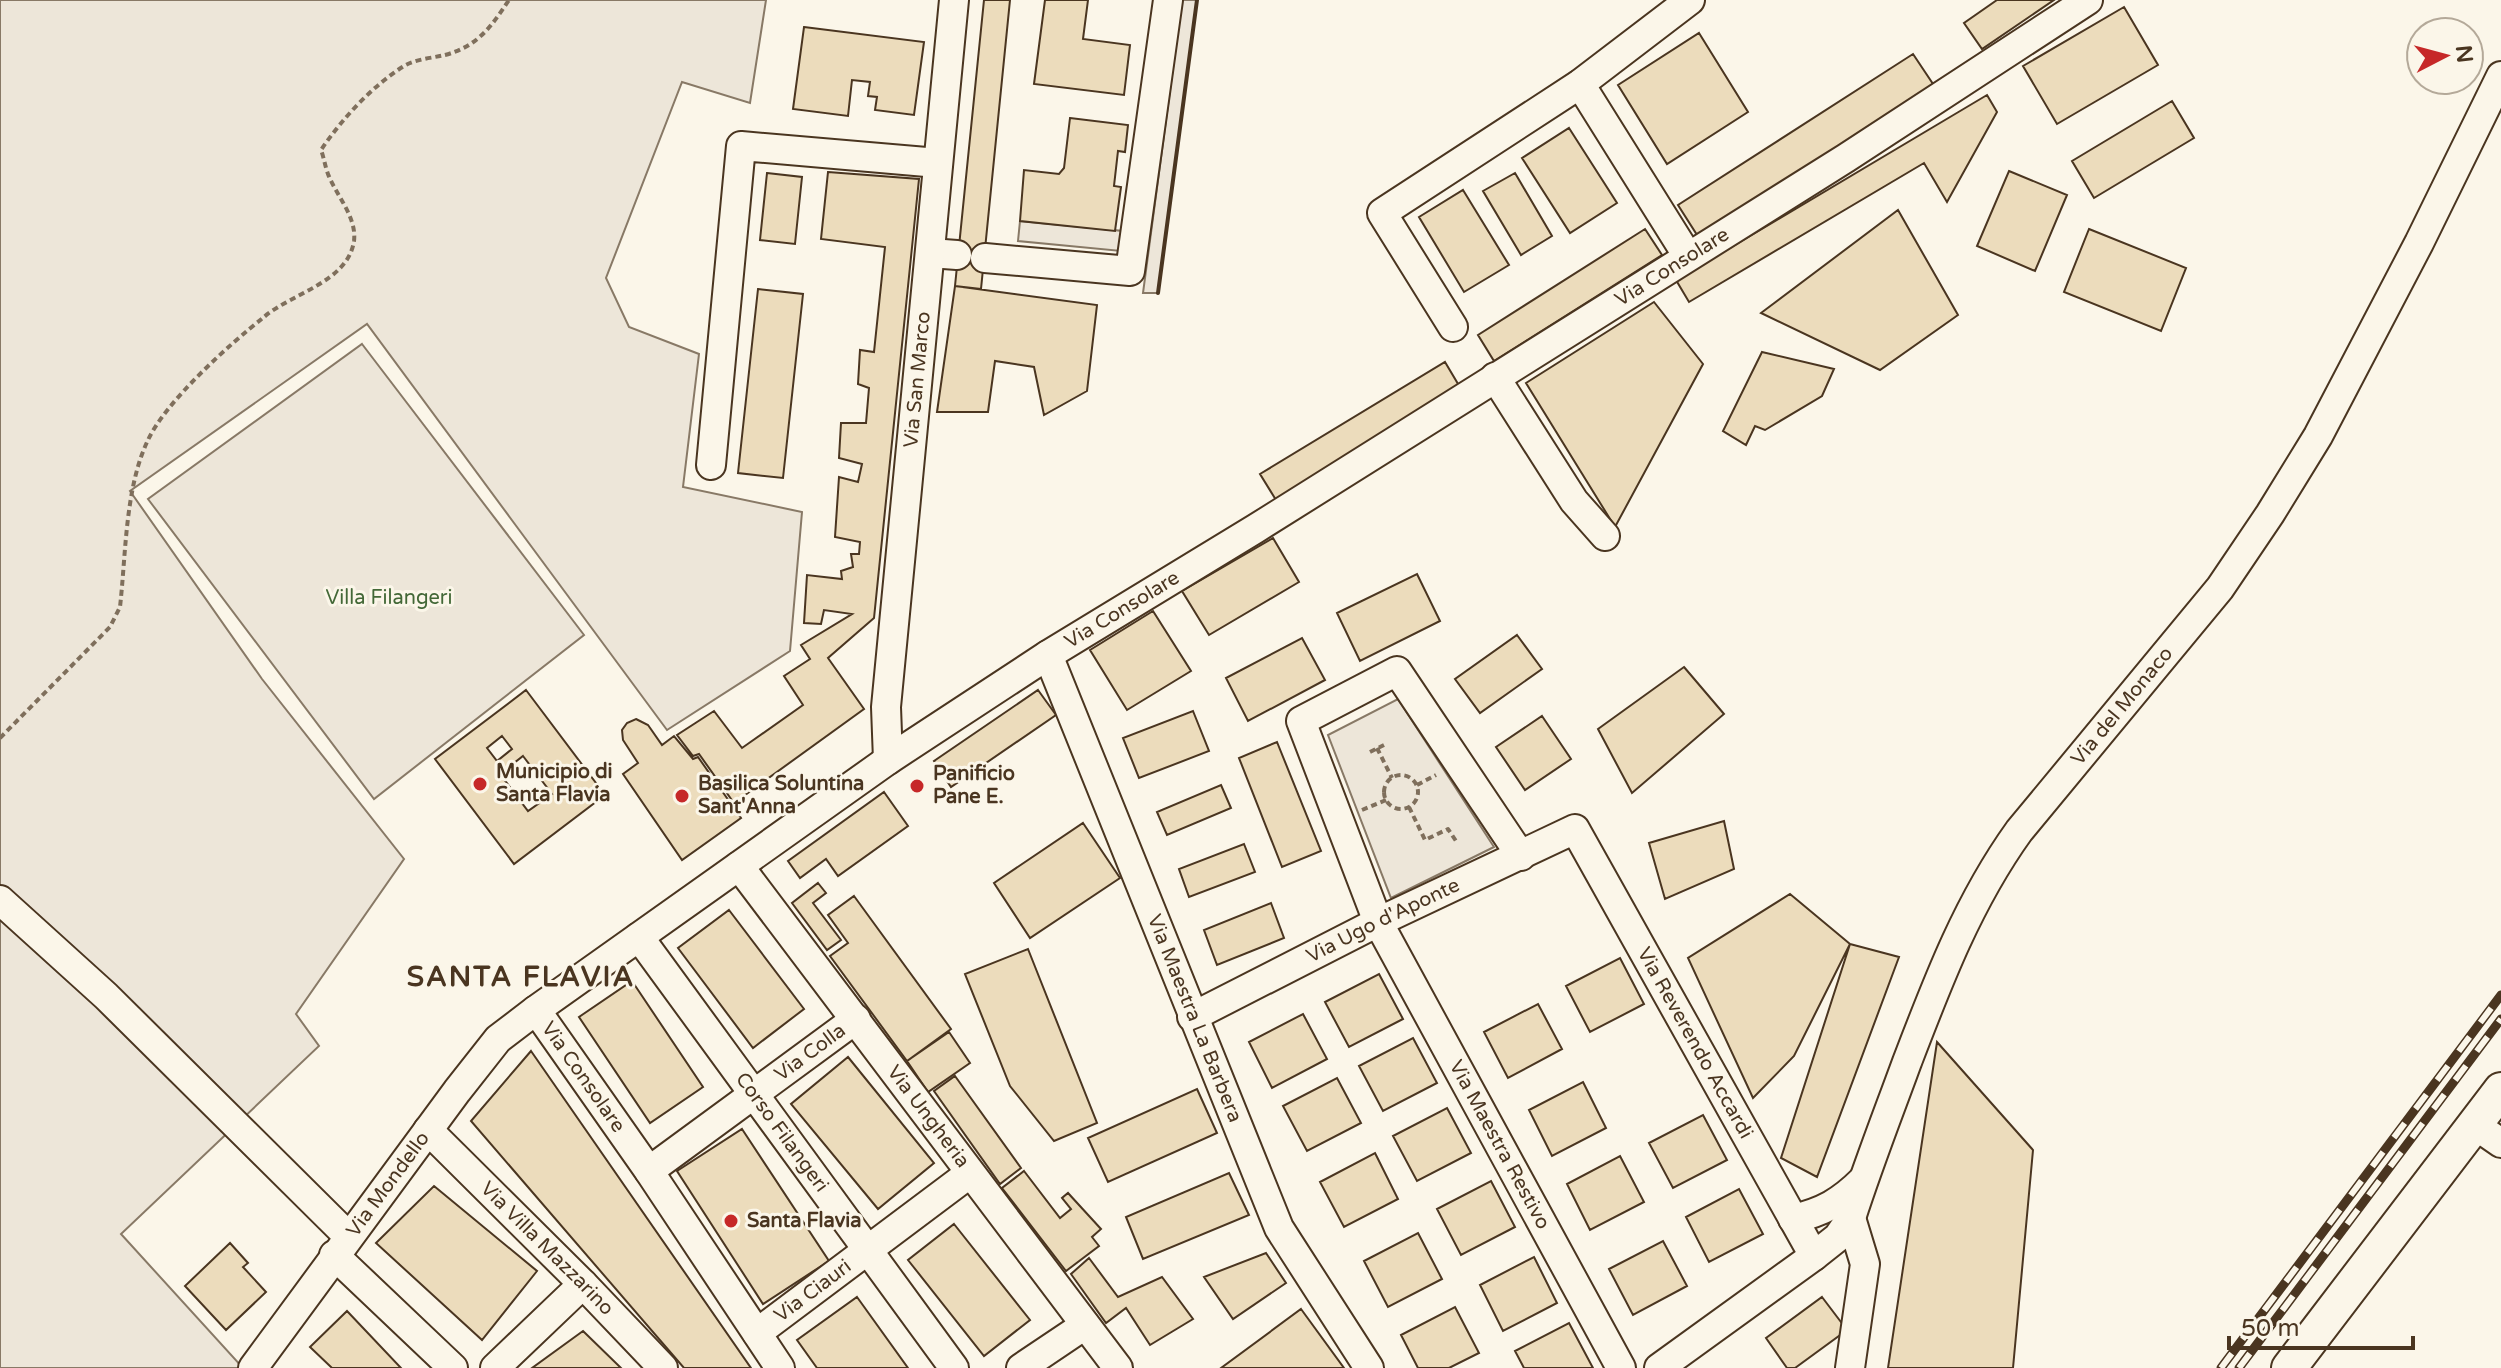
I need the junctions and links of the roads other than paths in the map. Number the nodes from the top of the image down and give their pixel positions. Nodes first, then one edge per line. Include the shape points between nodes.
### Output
1 (954, 0) edge
2 (1168, 0) edge
3 (1690, 0) edge
4 (2088, 0) edge
5 (2501, 76) edge
6 (1580, 84) junction
7 (938, 163) junction
8 (957, 255) junction
9 (1687, 255) junction
10 (1453, 327) dead end
11 (1495, 377) junction
12 (711, 465) dead end
13 (1605, 536) dead end
14 (1048, 655) junction
15 (888, 760) junction
16 (1575, 829) joint
17 (1521, 856) junction
18 (739, 866) junction
19 (0, 900) edge
20 (1378, 922) junction
21 (639, 937) junction
22 (536, 1010) junction
23 (1192, 1017) junction
24 (856, 1019) junction
25 (2501, 1090) edge
26 (753, 1093) junction
27 (428, 1130) junction
28 (2488, 1134) edge
29 (649, 1171) junction
30 (969, 1174) junction
31 (1863, 1180) junction
32 (1851, 1218) junction
33 (1793, 1219) junction
34 (341, 1246) junction
35 (868, 1251) junction
36 (1814, 1256) junction
37 (583, 1284) junction
38 (1085, 1325) junction
39 (757, 1333) junction
40 (253, 1368) edge
41 (453, 1368) edge
42 (495, 1368) edge
43 (663, 1368) edge
44 (780, 1368) edge
45 (954, 1368) edge
46 (1021, 1368) edge
47 (1118, 1368) edge
48 (1369, 1368) edge
49 (1621, 1368) edge
50 (1659, 1368) edge
51 (1850, 1368) edge
52 (2289, 1368) edge

1 - 7 street, Via San Marco
2 - 8 street via 1130,271
3 - 6 street
4 - 9 street, Via Consolare
5 - 31 street, Via del Monaco via 2318,436 2270,514 2220,588 1995,864 1939,978
6 - 9 street
6 - 10 street via 1382,213
7 - 8 street, Via San Marco
7 - 12 street via 741,146
8 - 15 street, Via San Marco via 886,707
9 - 11 street, Via Consolare
11 - 13 street via 1574,501
11 - 14 street, Via Consolare
14 - 15 street, Via Consolare
14 - 23 street, Via Maestra La Barbera
15 - 18 street, Via Consolare
16 - 17 street, Via Ugo d'Aponte
16 - 33 street, Via Reverendo Accardi
17 - 20 street, Via Ugo d'Aponte
17 - 20 street, Via Maestra Restivo via 1397,671 1301,721
18 - 21 street, Via Consolare
18 - 24 street, Via Ungheria
19 - 34 street via 117,1006
20 - 23 street, Via Ugo d'Aponte
20 - 49 street, Via Maestra Restivo
21 - 22 street, Via Consolare
21 - 26 street, Corso Filangeri
22 - 27 street, Via Mondello via 498,1039
22 - 29 street, Via Consolare
23 - 48 street, Via Maestra La Barbera via 1279,1228
24 - 26 street, Via Colla
24 - 30 street, Via Ungheria
25 - 28 main road
26 - 29 street, Via Colla
26 - 35 street, Corso Filangeri
27 - 34 street, Via Mondello
27 - 37 street, Via Villa Mazzarino
28 - 52 main road
29 - 39 street, Via Consolare
30 - 35 street, Via Ciauri
30 - 38 street, Via Ungheria
31 - 32 street, Via del Monaco
31 - 33 street via 1842,1201
32 - 36 street
32 - 51 street via 1865,1264
33 - 36 street, Via Reverendo Accardi
34 - 40 street, Via Mondello
34 - 41 street
35 - 39 street, Via Ciauri
35 - 45 street, Corso Filangeri
36 - 50 street
37 - 42 street
37 - 43 street, Via Villa Mazzarino
38 - 46 street
38 - 47 street, Via Ungheria
39 - 44 street, Via Consolare

